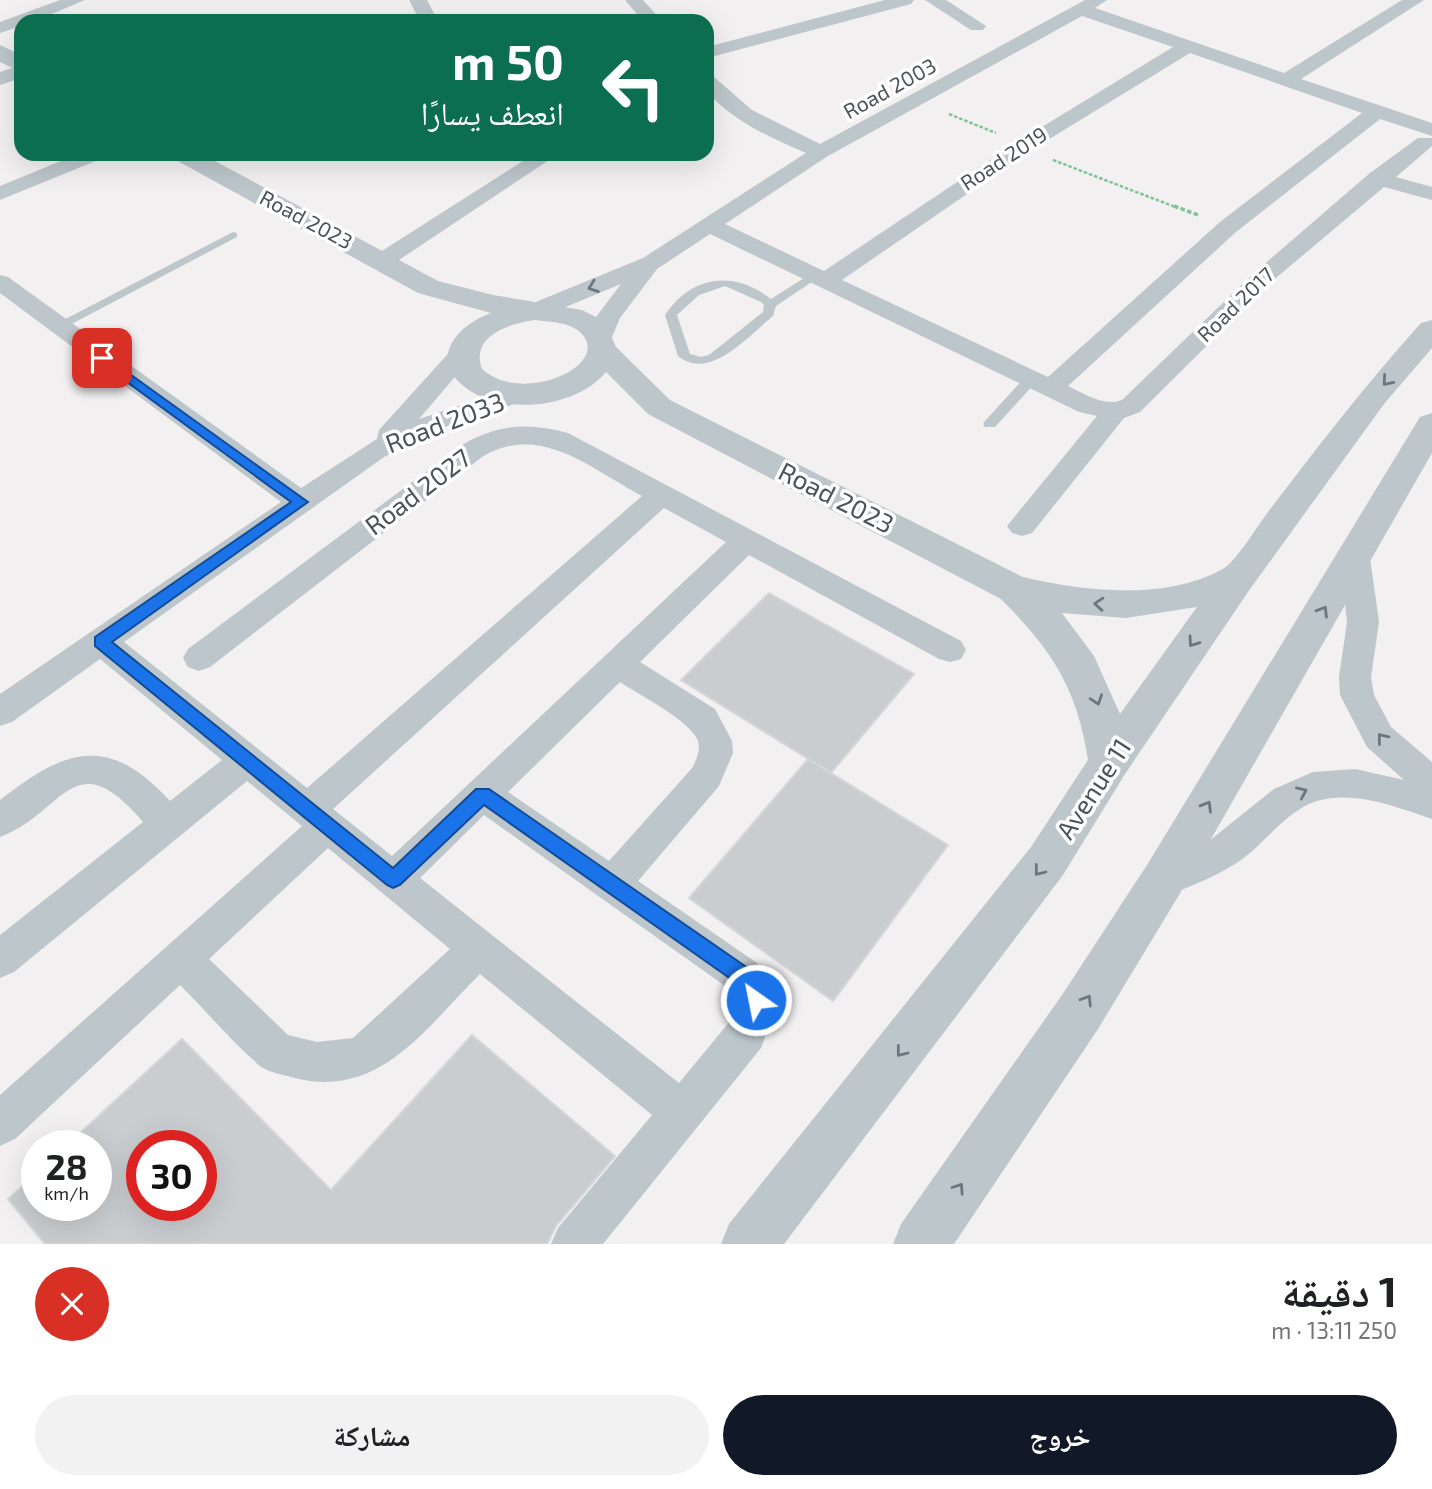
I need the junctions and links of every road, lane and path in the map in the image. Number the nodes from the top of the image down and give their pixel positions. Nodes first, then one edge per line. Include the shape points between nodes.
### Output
1 (76, 0) edge
2 (634, 0) edge
3 (905, 0) edge
4 (934, 0) edge
5 (1415, 0) edge
6 (1090, 5) edge
7 (38, 14) edge
8 (647, 14) edge
9 (977, 26) dead end
10 (1188, 46) junction
11 (714, 51) edge
12 (1286, 80) junction
13 (714, 90) edge
14 (914, 101) junction
15 (1377, 111) junction
16 (1428, 136) edge
17 (1024, 146) junction
18 (821, 152) junction
19 (79, 161) edge
20 (196, 161) edge
21 (530, 161) edge
22 (1378, 178) junction
23 (0, 194) edge
24 (1432, 194) edge
25 (707, 224) junction
26 (1228, 227) junction
27 (233, 235) dead end
28 (382, 261) junction
29 (651, 263) junction
30 (820, 278) junction
31 (0, 282) edge
32 (428, 287) junction
33 (770, 305) junction
34 (536, 311) junction
35 (58, 326) junction
36 (1432, 329) edge
37 (602, 344) junction
38 (467, 346) junction
39 (1041, 383) junction
40 (527, 395) junction
41 (659, 407) junction
42 (1102, 409) junction
43 (990, 424) dead end
44 (1432, 424) edge
45 (374, 451) junction
46 (661, 495) junction
47 (301, 502) junction
48 (1022, 526) dead end
49 (747, 541) junction
50 (1355, 558) junction
51 (1237, 579) junction
52 (1013, 589) junction
53 (101, 642) junction
54 (950, 650) dead end
55 (199, 658) dead end
56 (617, 664) junction
57 (0, 712) edge
58 (247, 760) junction
59 (1110, 762) junction
60 (1432, 783) edge
61 (483, 794) junction
62 (1432, 804) edge
63 (318, 817) junction
64 (0, 821) edge
65 (167, 823) junction
66 (393, 879) junction
67 (1163, 880) junction
68 (612, 884) junction
69 (479, 948) junction
70 (0, 958) edge
71 (181, 959) junction
72 (682, 1113) junction
73 (0, 1124) edge
74 (574, 1244) edge
75 (749, 1244) edge
76 (921, 1244) edge

1 - 7 street
2 - 8 street
3 - 11 street
4 - 9 street
5 - 12 street
6 - 10 street
6 - 14 street, Road 2003
10 - 12 street
10 - 17 street, Road 2019
12 - 15 street
13 - 18 street via 754,119
14 - 17 path
14 - 18 street, Road 2003
15 - 16 street
15 - 26 street
16 - 22 street, Road 2017
17 - 26 path
17 - 30 street, Road 2019
18 - 25 street, Road 2003
19 - 23 street
20 - 28 street, Road 2023
21 - 28 street
22 - 24 street
22 - 42 street, Road 2017 via 1262,278 1131,406
25 - 29 street, Road 2003
25 - 30 street
26 - 39 street
27 - 35 lane
28 - 32 street, Road 2023
29 -> 34 street
29 - 37 street via 608,317
30 - 33 lane
30 - 39 street
31 - 35 street
32 - 34 street, Road 2023
32 - 38 street, Road 2023 via 460,320
33 - 33 lane via 732,284 719,282 678,306 671,320 684,356 701,361 713,358 766,316
34 - 37 street via 582,320
34 - 38 street via 495,320
35 - 47 street
36 -> 51 street, Avenue 11 via 1373,397
37 - 40 street via 598,366 584,379 564,389
37 - 41 street, Road 2023
38 - 40 street via 466,367 476,380 493,390
38 - 45 street, Road 2033
39 - 42 street
39 - 43 lane
40 - 41 street, Road 2023 via 608,398
40 - 45 street, Road 2033 via 443,418
41 - 52 street, Road 2023
42 - 48 street, Road 2017
44 - 50 street
45 - 47 street, Road 2033
46 - 49 street, Road 2027
46 - 55 street, Road 2027 via 558,439 529,433 498,437 472,451
46 - 63 street
47 - 53 street, Road 2033
49 - 54 street, Road 2027
49 - 56 street
60 -> 50 street via 1379,737 1357,695 1363,622
67 -> 50 street
51 -> 52 street, Road 2023 via 1210,591 1144,604 1076,602
51 -> 59 street, Avenue 11
52 -> 59 street, Road 2023 via 1056,630 1089,679 1107,734
53 - 57 street, Road 2033
53 - 58 street
56 - 61 street
56 - 68 street via 703,719 716,753 707,776
58 - 63 street
58 - 65 street
59 -> 75 street, Avenue 11 via 1047,861
61 - 66 street
61 - 68 street
67 -> 62 street via 1199,866 1231,846 1303,790 1351,783 1378,786
63 - 66 street
63 - 71 street
64 - 65 street via 55,779 86,770 115,774
65 - 70 street
66 - 69 street
76 -> 67 street via 1080,1012
68 - 72 street via 745,977 756,1000 753,1024
69 - 71 street via 362,1057 317,1063 277,1052
69 - 72 street
71 - 73 street
72 - 74 street

